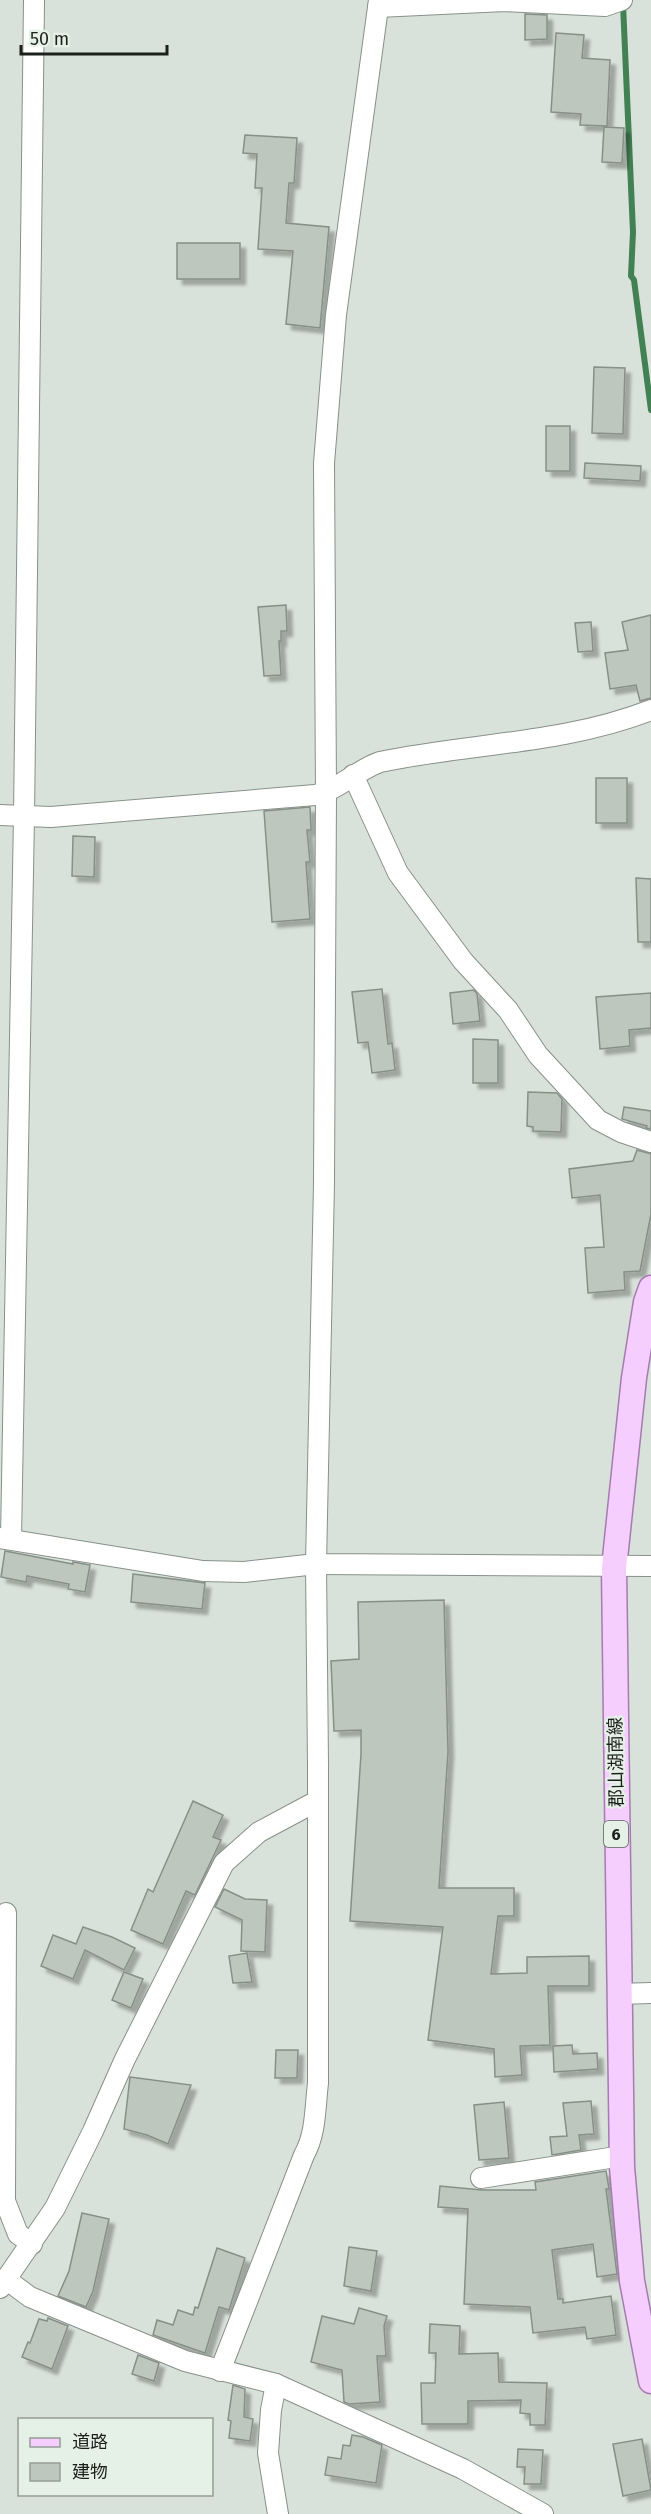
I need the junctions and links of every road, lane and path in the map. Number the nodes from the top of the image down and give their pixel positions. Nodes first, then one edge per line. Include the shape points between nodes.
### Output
1 (34, 0) edge
2 (622, 0) edge
3 (378, 3) edge
4 (651, 710) edge
5 (352, 775) junction
6 (326, 792) junction
7 (0, 816) edge
8 (24, 816) junction
9 (651, 1142) edge
10 (651, 1288) edge
11 (5, 1538) edge
12 (316, 1564) junction
13 (651, 1566) edge
14 (614, 1568) junction
15 (317, 1801) junction
16 (6, 1913) dead end
17 (651, 1993) edge
18 (618, 1994) junction
19 (622, 2156) junction
20 (482, 2178) dead end
21 (3, 2201) edge
22 (32, 2244) junction
23 (3, 2284) edge
24 (220, 2371) junction
25 (651, 2381) edge
26 (276, 2384) junction
27 (278, 2514) edge
28 (543, 2514) edge

1 - 8 street
2 - 3 street via 605,6 505,1
3 - 6 street via 336,315 324,463
4 - 5 street via 580,732 394,759
5 - 6 street
5 - 9 street via 398,873 463,961 508,1010 538,1055 598,1120
6 - 8 street via 51,817
6 - 12 street via 324,1183
7 - 8 street
8 - 11 street
10 - 14 main road, 郡山湖南線 / 6 via 634,1378
11 - 12 street via 203,1571 244,1572
12 - 14 street
12 - 15 street
13 - 14 street
14 - 18 main road, 郡山湖南線 / 6
15 - 22 street via 259,1832 224,1863 55,2208
15 - 24 street via 318,2083 313,2130
16 - 21 street
17 - 18 street
18 - 19 main road, 郡山湖南線 / 6
19 - 20 street
19 - 25 main road, 郡山湖南線 / 6 via 632,2281
21 - 22 street via 18,2234
22 - 23 street
23 - 24 street via 185,2361
24 - 26 street
26 - 27 street via 268,2453
26 - 28 street via 463,2469

